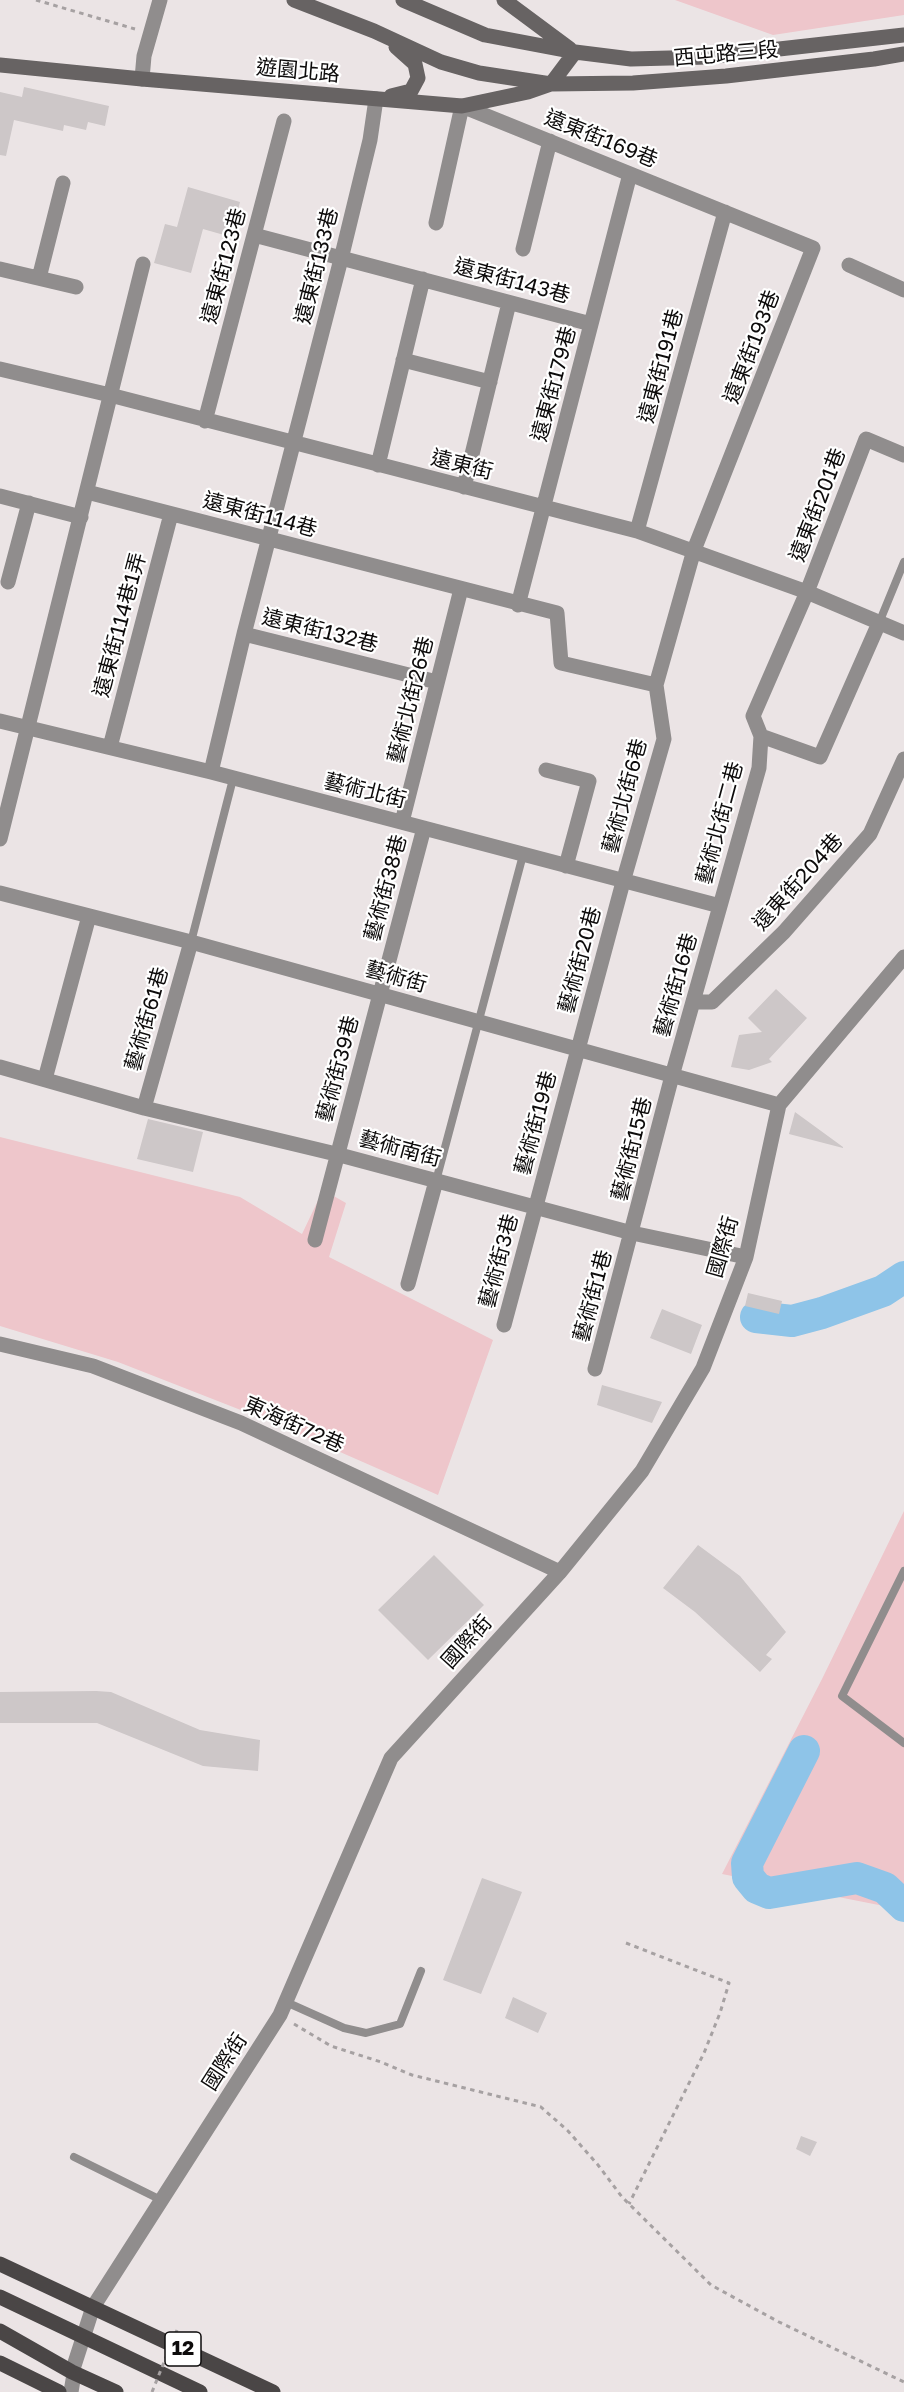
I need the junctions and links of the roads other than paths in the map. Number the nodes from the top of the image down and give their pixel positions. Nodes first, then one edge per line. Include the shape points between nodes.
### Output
1 (160, 0) edge
2 (294, 0) edge
3 (403, 0) edge
4 (504, 0) edge
5 (374, 32) junction
6 (904, 35) edge
7 (575, 52) junction
8 (904, 54) edge
9 (0, 64) edge
10 (142, 79) junction
11 (551, 84) junction
12 (376, 99) junction
13 (462, 106) junction
14 (284, 121) dead end
15 (550, 141) junction
16 (630, 174) junction
17 (63, 183) dead end
18 (725, 212) junction
19 (436, 223) dead end
20 (254, 236) junction
21 (523, 249) dead end
22 (341, 259) junction
23 (143, 264) dead end
24 (849, 265) dead end
25 (0, 269) edge
26 (39, 278) junction
27 (423, 279) junction
28 (76, 287) dead end
29 (904, 290) edge
30 (509, 303) junction
31 (591, 324) junction
32 (404, 360) junction
33 (0, 369) edge
34 (490, 382) junction
35 (110, 395) junction
36 (205, 421) junction
37 (294, 443) junction
38 (904, 455) edge
39 (378, 465) junction
40 (464, 487) junction
41 (87, 492) junction
42 (0, 496) edge
43 (28, 503) junction
44 (543, 507) junction
45 (171, 514) junction
46 (81, 517) junction
47 (637, 531) junction
48 (268, 539) junction
49 (694, 550) junction
50 (904, 562) edge
51 (8, 582) dead end
52 (461, 589) junction
53 (807, 592) junction
54 (518, 605) junction
55 (879, 623) junction
56 (904, 633) edge
57 (244, 634) junction
58 (437, 682) junction
59 (656, 685) junction
60 (0, 721) edge
61 (28, 728) junction
62 (761, 736) junction
63 (110, 747) junction
64 (904, 759) edge
65 (546, 770) dead end
66 (211, 772) junction
67 (233, 779) junction
68 (402, 822) junction
69 (423, 828) junction
70 (0, 839) edge
71 (523, 855) junction
72 (566, 866) junction
73 (623, 882) junction
74 (0, 893) edge
75 (720, 906) junction
76 (88, 916) junction
77 (191, 942) junction
78 (904, 957) edge
79 (380, 994) junction
80 (693, 1002) junction
81 (478, 1022) junction
82 (578, 1049) junction
83 (0, 1067) edge
84 (672, 1076) junction
85 (45, 1079) junction
86 (779, 1105) junction
87 (144, 1108) junction
88 (336, 1154) junction
89 (436, 1181) junction
90 (535, 1208) junction
91 (632, 1233) junction
92 (315, 1240) dead end
93 (746, 1257) junction
94 (408, 1284) dead end
95 (504, 1325) dead end
96 (0, 1344) edge
97 (595, 1370) dead end
98 (904, 1571) edge
99 (560, 1572) junction
100 (904, 1743) edge
101 (421, 1971) dead end
102 (283, 2009) junction
103 (74, 2157) dead end
104 (161, 2200) junction
105 (0, 2264) edge
106 (0, 2297) edge
107 (93, 2307) junction
108 (0, 2331) edge
109 (83, 2334) junction
110 (0, 2363) edge
111 (72, 2372) junction
112 (59, 2392) edge
113 (71, 2392) edge
114 (116, 2392) edge
115 (200, 2392) edge
116 (273, 2392) edge

1 - 10 street via 144,56
2 - 5 street
3 - 7 street, 西屯路三段 via 484,35
4 - 7 street
5 - 11 street via 441,62 479,73
5 - 12 street via 415,64 418,78 411,91
6 - 7 street, 西屯路三段 via 708,57 631,59
7 - 11 street
8 - 11 street, 西屯路三段 via 726,76
9 - 10 street, 遊園北路
10 - 12 street, 遊園北路
11 - 13 street, 遊園北路
12 - 13 street, 遊園北路
12 - 22 street, 遠東街133巷
13 - 15 street, 遠東街169巷
13 - 19 street
14 - 20 street, 遠東街123巷
15 - 16 street, 遠東街169巷
15 - 21 street
16 - 18 street, 遠東街169巷
16 - 31 street, 遠東街179巷
17 - 26 street
18 - 47 street, 遠東街191巷
18 - 49 street, 遠東街193巷 via 813,248
20 - 22 street, 遠東街143巷
20 - 36 street, 遠東街123巷
22 - 27 street, 遠東街143巷
22 - 37 street, 遠東街133巷
23 - 35 street
24 - 29 street
25 - 26 street
26 - 28 street
27 - 30 street, 遠東街143巷
27 - 32 street, 遠東街143巷
30 - 31 street, 遠東街143巷
30 - 34 street
31 - 44 street, 遠東街179巷
32 - 34 street
32 - 39 street, 遠東街143巷
33 - 35 street, 遠東街
34 - 40 street
35 - 36 street, 遠東街
35 - 41 street
36 - 37 street, 遠東街
37 - 39 street, 遠東街
37 - 48 street, 遠東街132巷
38 - 53 street, 遠東街201巷 via 866,439
39 - 40 street, 遠東街
40 - 44 street, 遠東街
41 - 45 street, 遠東街114巷
41 - 46 street
42 - 43 street
43 - 46 street
43 - 51 street
44 - 47 street, 遠東街
44 - 54 street, 遠東街179巷
45 - 48 street, 遠東街114巷
45 - 63 street, 遠東街114巷1弄
46 - 61 street
47 - 49 street, 遠東街
48 - 52 street, 遠東街114巷
48 - 57 street, 遠東街132巷
49 - 53 street, 遠東街
49 - 59 street
50 - 55 lane
52 - 54 street, 遠東街114巷
52 - 58 street, 藝術北街26巷
53 - 55 street, 遠東街
53 - 62 street, 藝術北街二巷 via 753,716
54 - 59 street, 遠東街114巷 via 557,613 561,663
55 - 56 street, 遠東街
55 - 62 street via 820,757
57 - 58 street, 遠東街132巷
57 - 66 street
58 - 68 street, 藝術北街26巷
59 - 73 street, 藝術北街6巷 via 664,739
60 - 61 street, 藝術北街
61 - 63 street, 藝術北街
61 - 70 street
62 - 75 street, 藝術北街二巷 via 759,768
63 - 66 street, 藝術北街
64 - 80 street, 遠東街204巷 via 870,834 784,932 712,1002
65 - 72 street, 藝術北街6巷 via 589,781
66 - 67 street, 藝術北街
67 - 68 street, 藝術北街
67 - 77 lane
68 - 69 street, 藝術北街
69 - 71 street, 藝術北街
69 - 79 street, 藝術街38巷
71 - 72 street, 藝術北街
71 - 81 lane
72 - 73 street, 藝術北街
73 - 75 street, 藝術北街
73 - 82 street, 藝術街20巷
74 - 76 street, 藝術街
75 - 80 street, 藝術街16巷
76 - 77 street, 藝術街
76 - 85 street
77 - 79 street, 藝術街
77 - 87 street, 藝術街61巷
78 - 86 street, 國際街
79 - 81 street, 藝術街
79 - 88 street, 藝術街39巷
80 - 84 street, 藝術街16巷
81 - 82 street, 藝術街
81 - 89 lane
82 - 84 street, 藝術街
82 - 90 street, 藝術街19巷
83 - 85 street, 藝術南街
84 - 86 street, 藝術街
84 - 91 street, 藝術街15巷
85 - 87 street, 藝術南街
86 - 93 street, 國際街
87 - 88 street, 藝術南街
88 - 89 street, 藝術南街
88 - 92 street, 藝術街39巷
89 - 90 street, 藝術南街
89 - 94 street
90 - 91 street, 藝術南街
90 - 95 street, 藝術街3巷
91 - 93 street, 藝術南街
91 - 97 street, 藝術街1巷
93 - 99 street, 國際街 via 698,1377 642,1471
96 - 99 street, 東海街72巷 via 93,1366 241,1424
98 - 100 lane via 842,1696
99 - 102 street, 國際街 via 391,1758
101 - 102 lane via 400,2024 366,2033
102 - 104 street, 國際街
103 - 104 lane
104 - 107 street, 國際街
105 - 107 main road, 12
106 - 109 main road, 12
107 - 109 street, 國際街
107 - 116 main road, 12
108 - 111 main road
109 - 111 street, 國際街
109 - 115 main road, 12
110 - 112 main road
111 - 113 street, 國際街
111 - 114 main road

